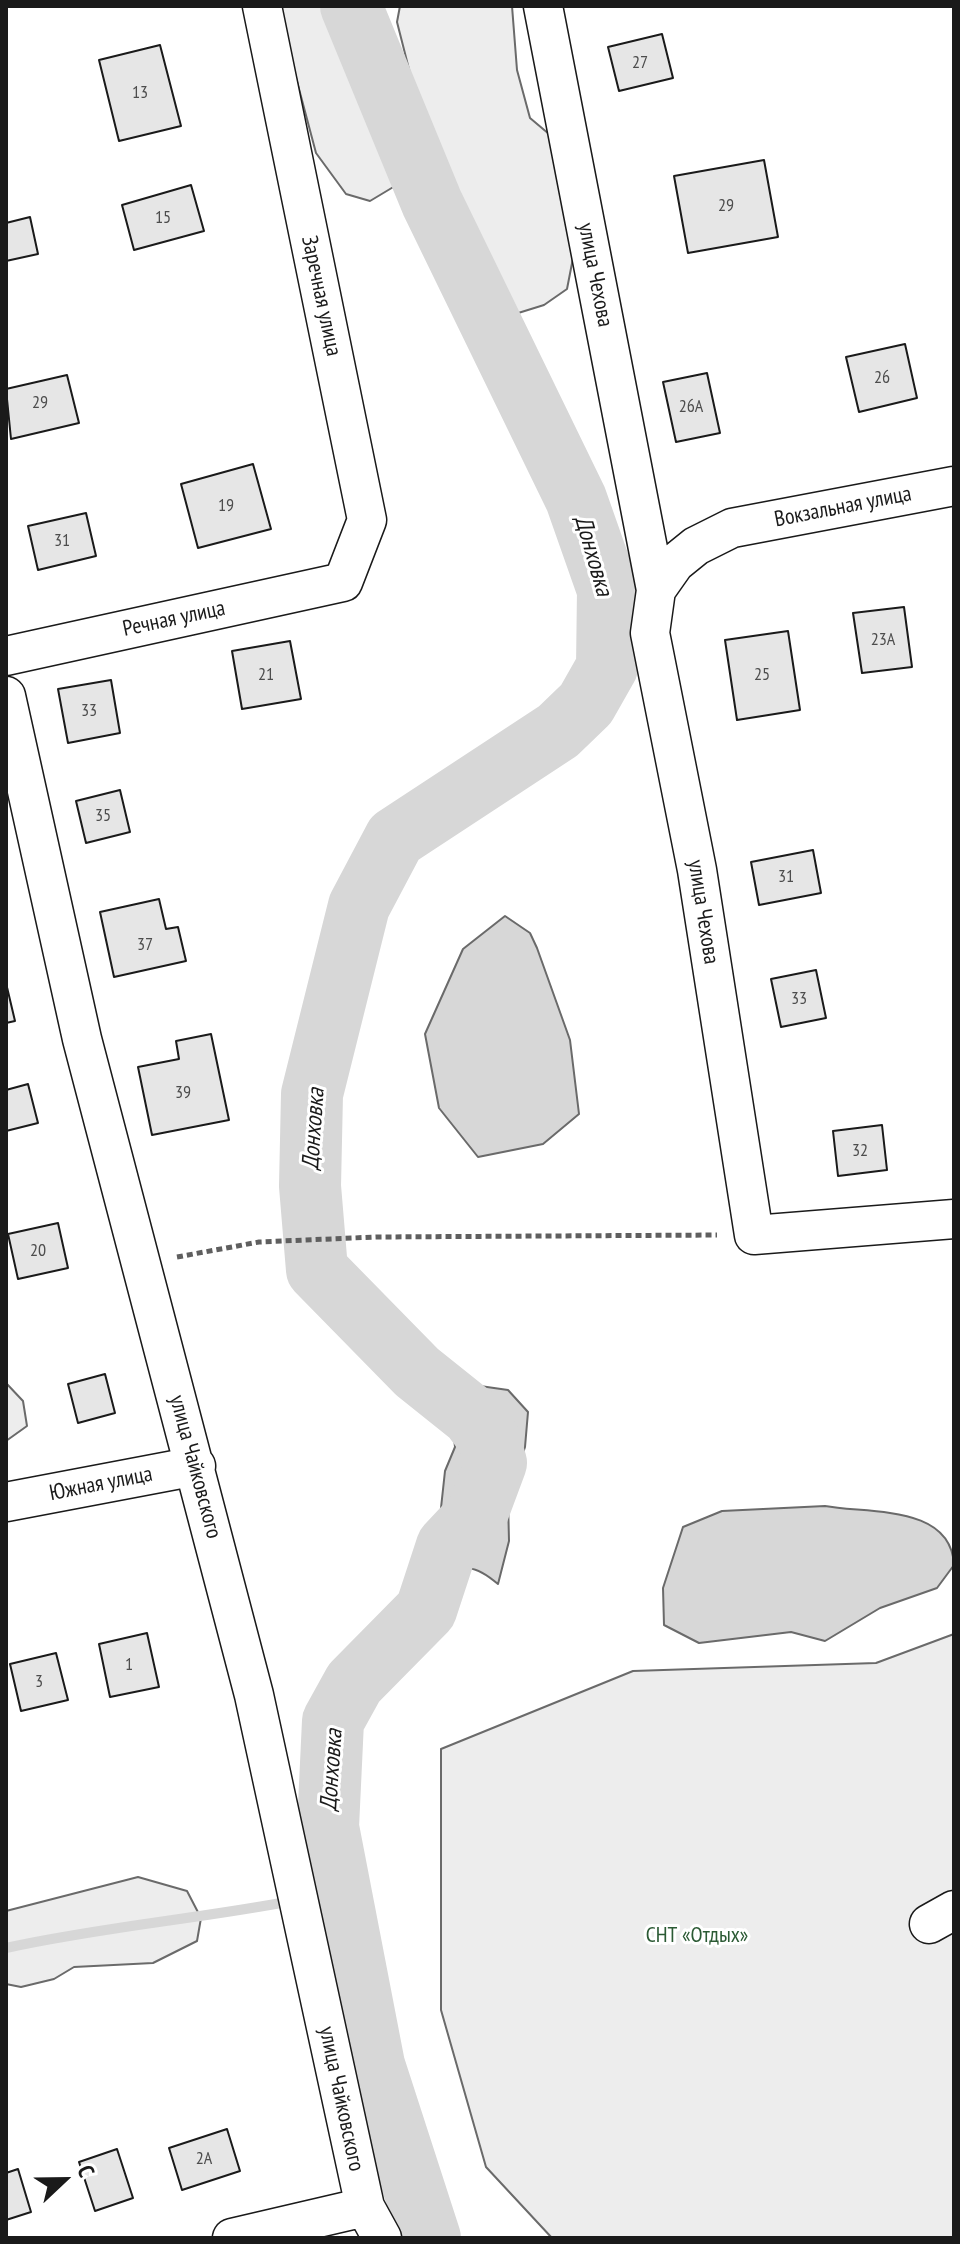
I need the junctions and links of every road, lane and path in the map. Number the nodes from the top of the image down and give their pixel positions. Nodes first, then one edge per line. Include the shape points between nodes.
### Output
1 (262, 6) edge
2 (543, 6) edge
3 (954, 486) edge
4 (732, 528) joint
5 (343, 582) joint
6 (656, 590) junction
7 (6, 656) edge
8 (6, 696) edge
9 (954, 1219) edge
10 (754, 1235) junction
11 (139, 1264) junction
12 (196, 1466) junction
13 (6, 1502) edge
14 (373, 2222) edge
15 (232, 2238) edge

1 - 5 street, Заречная улица via 367,520
2 - 6 street, улица Чехова
3 - 4 street, Вокзальная улица
4 - 6 street, улица Чехова via 675,563
5 - 7 street, Речная улица
6 - 10 street, улица Чехова via 650,633 697,870
8 - 11 street, улица Чайковского via 82,1039
9 - 10 street
10 - 11 path via 259,1242
11 - 12 street, улица Чайковского
12 - 13 street, Южная улица
12 - 14 street, улица Чайковского via 254,1695
14 - 15 street

